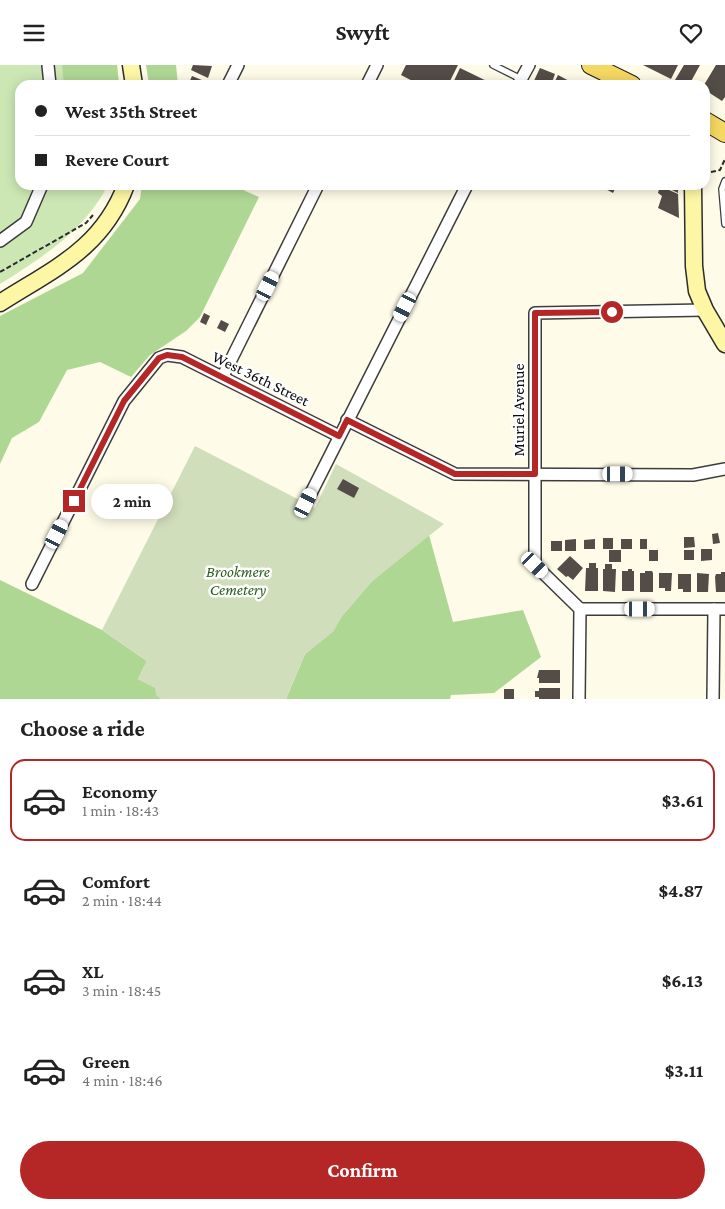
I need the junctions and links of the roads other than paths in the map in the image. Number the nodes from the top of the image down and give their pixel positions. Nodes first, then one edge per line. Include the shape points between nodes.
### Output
1 (48, 65) edge
2 (131, 65) edge
3 (238, 65) edge
4 (377, 65) edge
5 (492, 65) edge
6 (529, 65) edge
7 (590, 65) edge
8 (604, 79) edge
9 (50, 80) edge
10 (133, 80) edge
11 (230, 80) edge
12 (370, 80) edge
13 (517, 80) edge
14 (521, 80) edge
15 (710, 124) edge
16 (725, 133) edge
17 (725, 181) edge
18 (40, 190) edge
19 (124, 190) edge
20 (316, 190) edge
21 (464, 190) edge
22 (693, 190) edge
23 (725, 225) edge
24 (0, 241) edge
25 (0, 303) edge
26 (705, 310) junction
27 (725, 344) edge
28 (223, 376) junction
29 (347, 420) junction
30 (339, 436) junction
31 (725, 469) edge
32 (535, 474) junction
33 (306, 503) dead end
34 (32, 584) dead end
35 (580, 609) junction
36 (719, 609) edge
37 (579, 699) edge
38 (713, 699) edge

1 - 9 street
2 - 10 street
3 - 11 street
4 - 12 street
5 - 13 lane
6 - 14 street
7 - 8 main road
15 - 16 main road
17 - 23 lane via 722,189
18 - 24 street via 26,222
19 - 25 street via 111,216 73,258
20 - 28 street
21 - 29 street
22 - 26 street via 694,266 697,291
26 - 27 street
26 - 32 street, Muriel Avenue via 535,313
28 - 30 street, West 36th Street
28 - 34 street, West 36th Street via 182,357 167,355 151,366 124,401
29 - 30 street
29 - 32 street via 455,474
30 - 33 street
31 - 32 street via 692,475
32 - 35 street, Muriel Avenue via 535,565
35 - 36 street
35 - 37 street
36 - 38 street

